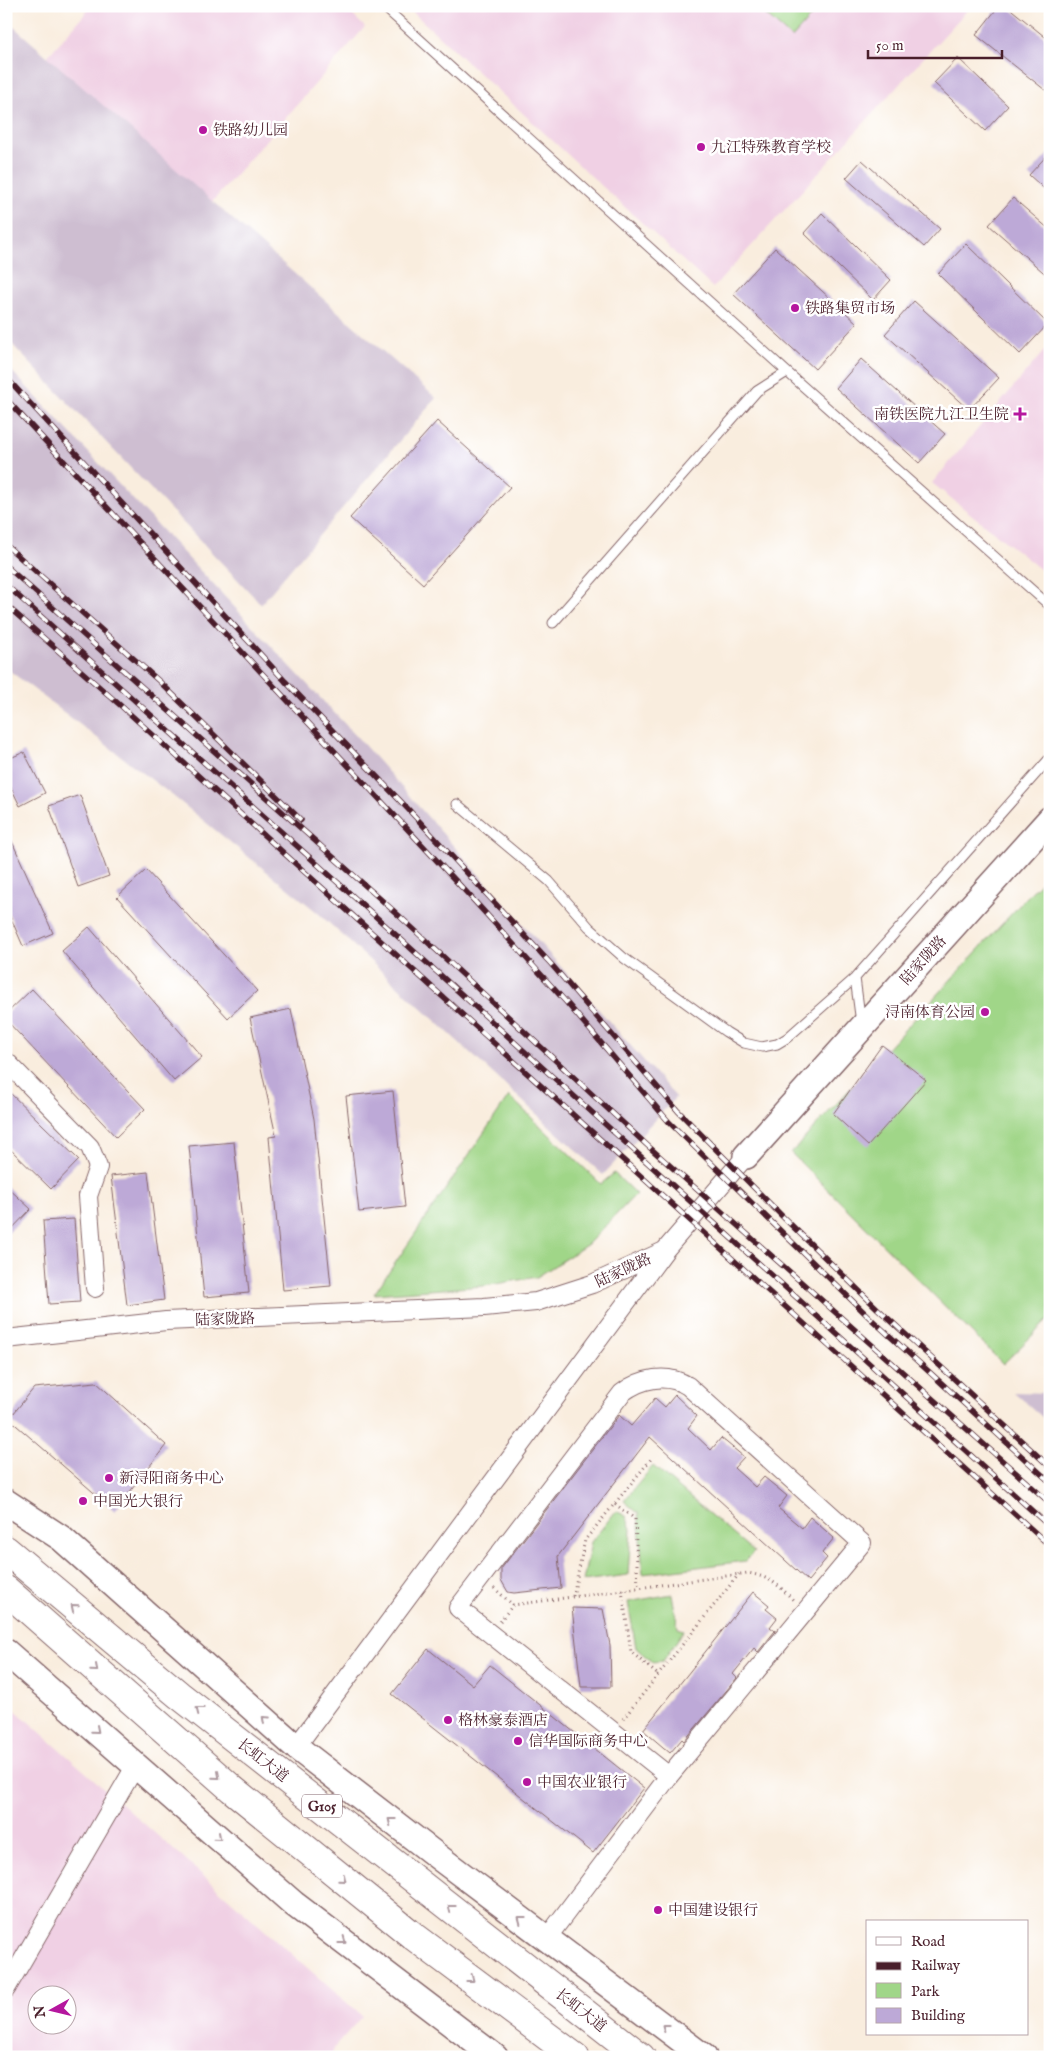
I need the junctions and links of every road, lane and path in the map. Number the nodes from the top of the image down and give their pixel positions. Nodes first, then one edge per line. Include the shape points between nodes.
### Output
1 (382, 6) edge
2 (787, 372) junction
3 (1050, 606) edge
4 (553, 624) dead end
5 (1050, 758) edge
6 (457, 804) dead end
7 (1050, 819) edge
8 (855, 978) junction
9 (861, 1028) junction
10 (6, 1061) edge
11 (746, 1156) joint
12 (666, 1250) junction
13 (95, 1288) dead end
14 (6, 1339) edge
15 (651, 1459) dead end
16 (6, 1502) edge
17 (616, 1504) junction
18 (6, 1550) edge
19 (740, 1574) junction
20 (481, 1577) junction
21 (638, 1587) junction
22 (6, 1590) edge
23 (622, 1590) junction
24 (573, 1596) junction
25 (513, 1604) junction
26 (805, 1612) junction
27 (490, 1634) junction
28 (6, 1652) edge
29 (658, 1675) junction
30 (613, 1731) junction
31 (296, 1747) junction
32 (136, 1765) junction
33 (669, 1776) junction
34 (546, 1938) junction
35 (6, 1989) edge
36 (495, 2057) edge
37 (575, 2057) edge
38 (641, 2057) edge
39 (704, 2057) edge

1 - 2 lane
2 - 3 lane
2 - 4 lane via 757,391
5 - 8 lane
6 - 8 lane via 549,880 589,927 624,958 744,1043 762,1048 777,1044
7 - 9 street, 陆家陇路
8 - 9 lane
9 - 11 street, 陆家陇路
10 - 13 street via 90,1147 98,1167 88,1196
11 - 12 street, 陆家陇路
12 - 14 street, 陆家陇路 via 592,1284 536,1302 484,1308 166,1321
12 - 31 street
15 - 17 path
31 -> 16 street via 61,1538
17 - 21 path via 635,1519
17 - 24 path via 585,1540
38 -> 18 highway, 长虹大道 / G105 via 180,1695
19 - 21 path
19 - 26 path via 764,1576
19 - 29 path
20 - 25 path
20 - 26 street via 622,1393 642,1381 664,1378 678,1380 688,1386 862,1543
20 - 27 street via 458,1608
21 - 23 path
22 -> 37 highway, G105 via 232,1789 412,1935
23 - 24 path
23 - 29 path via 632,1652
24 - 25 path
25 - 27 path
26 - 33 street
27 - 30 street
28 -> 32 street
29 - 30 path
30 - 33 street
34 -> 31 street
32 - 35 street
32 -> 36 street via 294,1904
33 - 34 street
39 -> 34 street

